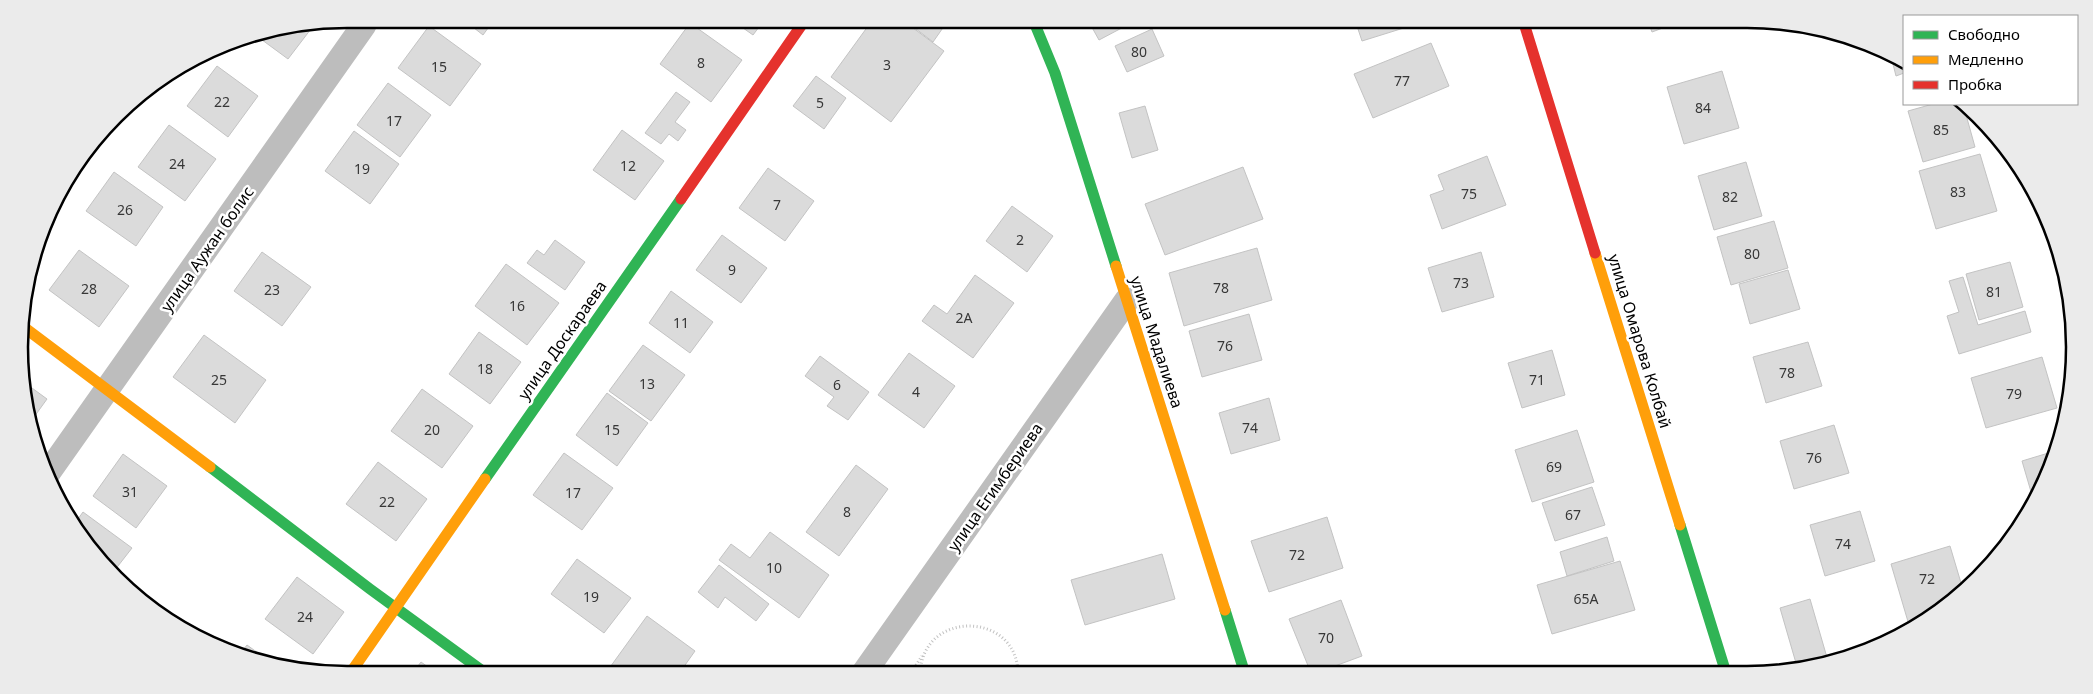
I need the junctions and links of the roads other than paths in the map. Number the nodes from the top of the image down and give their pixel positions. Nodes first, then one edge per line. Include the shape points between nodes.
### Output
1 (362, 28) edge
2 (800, 28) edge
3 (1036, 28) edge
4 (1525, 28) edge
5 (1127, 300) junction
6 (28, 330) edge
7 (108, 389) junction
8 (52, 468) edge
9 (395, 609) junction
10 (355, 666) edge
11 (475, 666) edge
12 (869, 666) edge
13 (1242, 666) edge
14 (1724, 666) edge

1 - 7 street, улица Аужан болис
2 - 9 street, улица Доскараева
3 - 5 street, улица Мадалиева via 1055,73
4 - 14 street, улица Омарова Колбай
5 - 12 street, улица Егимбериева
5 - 13 street, улица Мадалиева
6 - 7 street
7 - 8 street, улица Аужан болис
7 - 9 street
9 - 10 street, улица Доскараева
9 - 11 street

